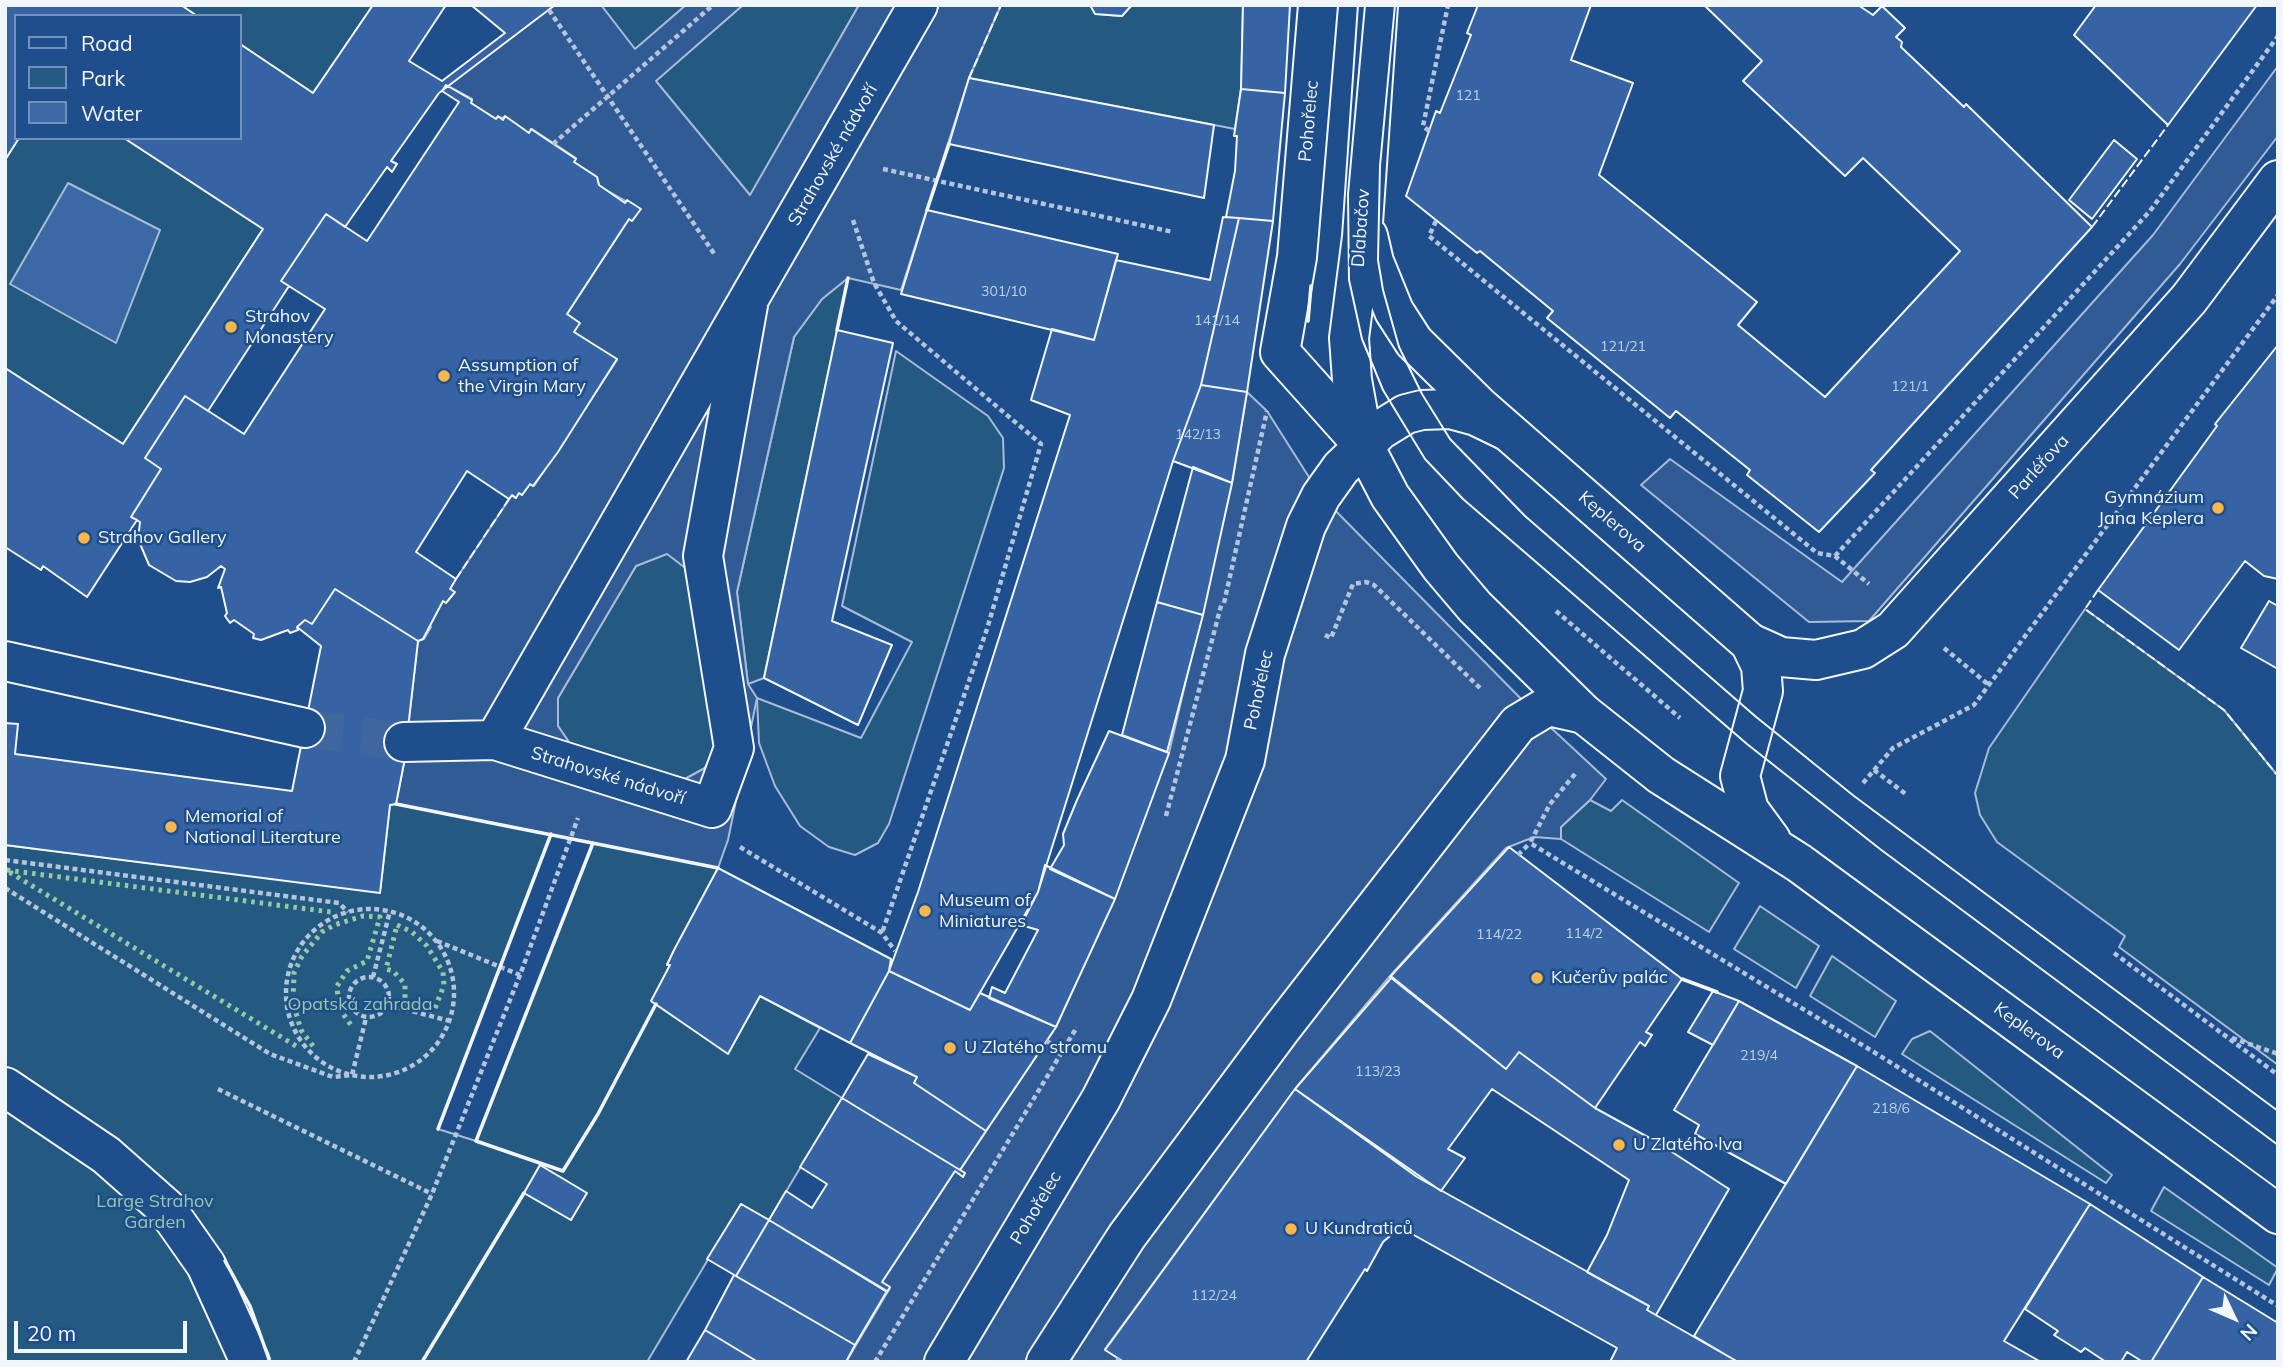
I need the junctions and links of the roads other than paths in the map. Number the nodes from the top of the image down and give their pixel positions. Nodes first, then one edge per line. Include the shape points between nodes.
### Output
1 (918, 5) edge
2 (1318, 5) edge
3 (1379, 7) edge
4 (2278, 180) edge
5 (1363, 213) junction
6 (748, 304) junction
7 (1508, 432) junction
8 (1364, 446) junction
9 (1749, 643) junction
10 (5, 661) edge
11 (1584, 714) junction
12 (305, 728) tunnel mouth
13 (495, 740) junction
14 (404, 742) tunnel mouth
15 (1780, 849) junction
16 (5, 1087) edge
17 (2278, 1213) edge
18 (250, 1362) edge
19 (943, 1362) edge
20 (1046, 1362) edge

1 - 6 street, Strahovské nádvoří
2 - 8 street, Pohořelec via 1297,257 1280,352
3 - 5 street, Dlabačov
4 - 9 street, Parléřova via 2189,299 1893,630 1863,649 1816,660 1781,657
5 - 7 street, Keplerova via 1374,262 1394,311 1414,342
5 - 8 street, Dlabačov via 1349,338
6 - 13 street, Strahovské nádvoří
6 - 13 street, Strahovské nádvoří via 703,556 734,748 712,808
7 - 8 street, Pohořelec via 1476,416 1422,410 1398,418
7 - 9 street, Keplerova
8 - 11 street, Keplerova via 1391,496 1441,567 1475,607
8 - 19 street, Pohořelec via 1341,468 1306,526 1265,654 1245,760 1151,1000 1101,1099
9 - 15 street, Keplerova via 1761,666 1763,691 1742,765 1742,788 1755,821
10 - 12 street
11 - 15 street, Keplerova via 1661,775
11 - 20 street via 1548,706 1518,724 1281,1029 1127,1237
13 - 14 street
15 - 17 street, Keplerova
16 - 18 street via 106,1155 166,1208 206,1265

